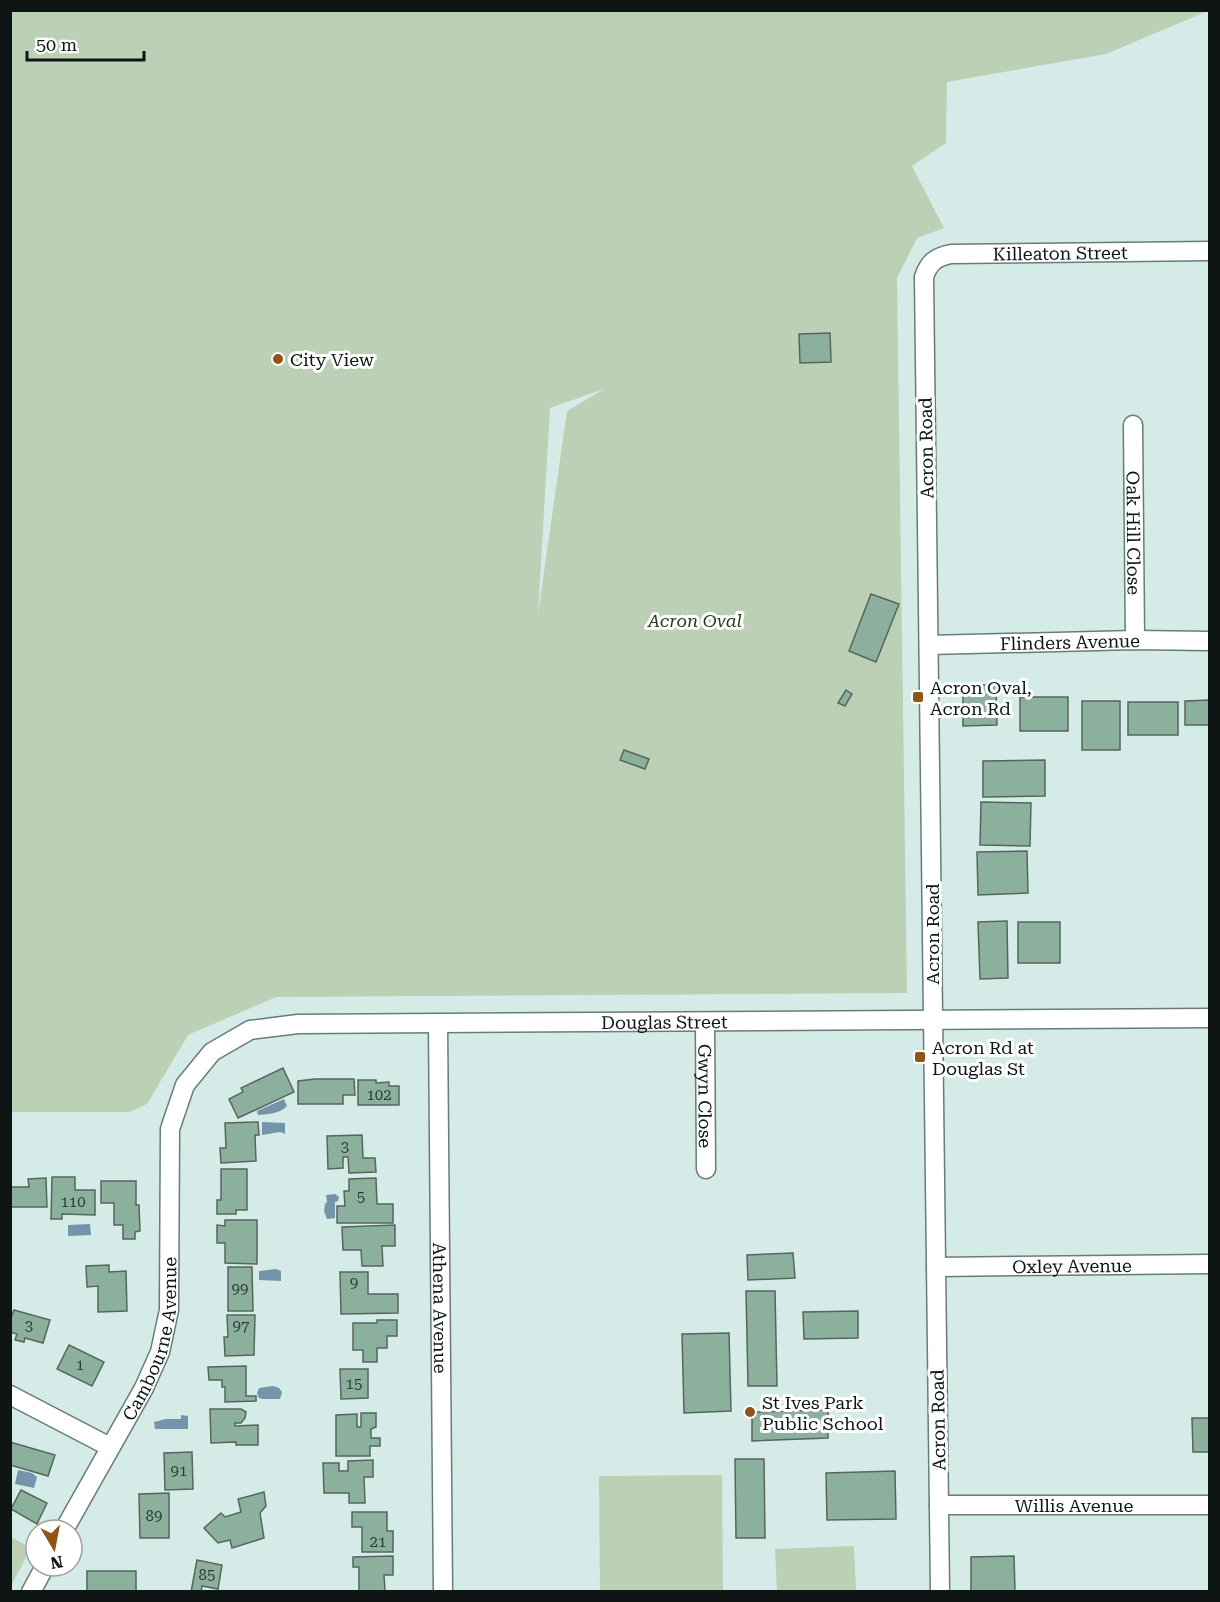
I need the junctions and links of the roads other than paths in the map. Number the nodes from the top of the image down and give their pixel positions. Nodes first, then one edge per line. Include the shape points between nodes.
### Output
1 (1209, 251) edge
2 (924, 277) joint
3 (1133, 425) dead end
4 (1135, 640) junction
5 (1209, 641) edge
6 (929, 645) junction
7 (1209, 1018) edge
8 (932, 1020) junction
9 (705, 1022) junction
10 (438, 1024) junction
11 (170, 1129) joint
12 (706, 1169) dead end
13 (1209, 1264) edge
14 (936, 1267) junction
15 (10, 1395) edge
16 (110, 1447) junction
17 (939, 1505) junction
18 (1209, 1505) edge
19 (71, 1518) edge
20 (39, 1578) edge
21 (31, 1592) edge
22 (443, 1592) edge
23 (940, 1592) edge

1 - 2 street, Killeaton Street via 951,254 933,260
2 - 6 street, Acron Road
3 - 4 street, Oak Hill Close
4 - 5 street, Flinders Avenue
4 - 6 street, Flinders Avenue
6 - 8 street, Acron Road
7 - 8 street, Douglas Street
8 - 9 street, Douglas Street
8 - 14 street, Acron Road
9 - 10 street, Douglas Street
9 - 12 street, Gwyn Close
10 - 11 street, Douglas Street via 298,1024 250,1030 212,1052 185,1085
10 - 22 street, Athena Avenue
11 - 16 street, Cambourne Avenue via 169,1310 160,1352
13 - 14 street, Oxley Avenue
14 - 17 street, Acron Road
15 - 16 street
16 - 19 street, Cambourne Avenue
17 - 18 street, Willis Avenue
17 - 23 street, Acron Road
20 - 21 street

